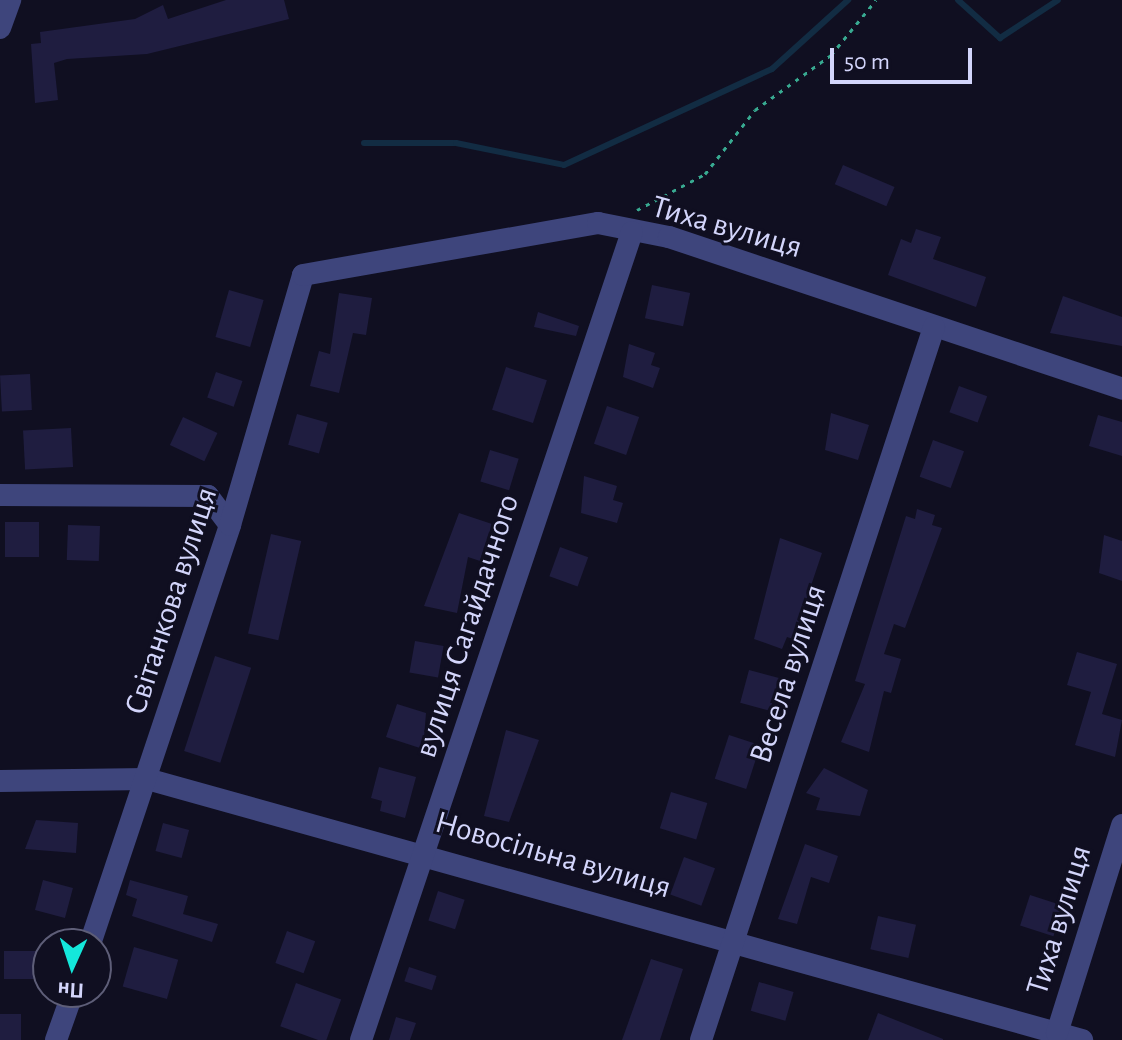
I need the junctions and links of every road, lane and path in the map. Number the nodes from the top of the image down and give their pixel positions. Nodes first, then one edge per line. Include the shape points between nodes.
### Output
1 (10, 0) edge
2 (876, 0) edge
3 (0, 28) edge
4 (632, 232) junction
5 (303, 275) joint
6 (934, 327) junction
7 (1122, 389) edge
8 (0, 495) edge
9 (230, 525) junction
10 (147, 779) junction
11 (0, 781) edge
12 (1122, 825) edge
13 (425, 853) junction
14 (96, 928) edge
15 (736, 939) junction
16 (67, 1008) edge
17 (1057, 1033) junction
18 (56, 1040) edge
19 (361, 1040) edge
20 (701, 1040) edge
21 (1082, 1040) edge

1 - 3 street
2 - 4 path via 831,55 755,110 705,174 635,211
4 - 5 street, Тиха вулиця via 598,223
4 - 6 street, Тиха вулиця via 669,237
4 - 13 street, вулиця Сагайдачного
5 - 9 street, Світанкова вулиця
6 - 7 street, Тиха вулиця
6 - 15 street, Весела вулиця
8 - 9 street via 208,496
9 - 10 street, Світанкова вулиця
10 - 11 street, Новосільна вулиця
10 - 13 street, Новосільна вулиця
10 - 14 street, Світанкова вулиця
12 - 17 street, Тиха вулиця
13 - 15 street, Новосільна вулиця
13 - 19 street, вулиця Сагайдачного
15 - 17 street, Новосільна вулиця
15 - 20 street, Весела вулиця
16 - 18 street
17 - 21 street, Новосільна вулиця

